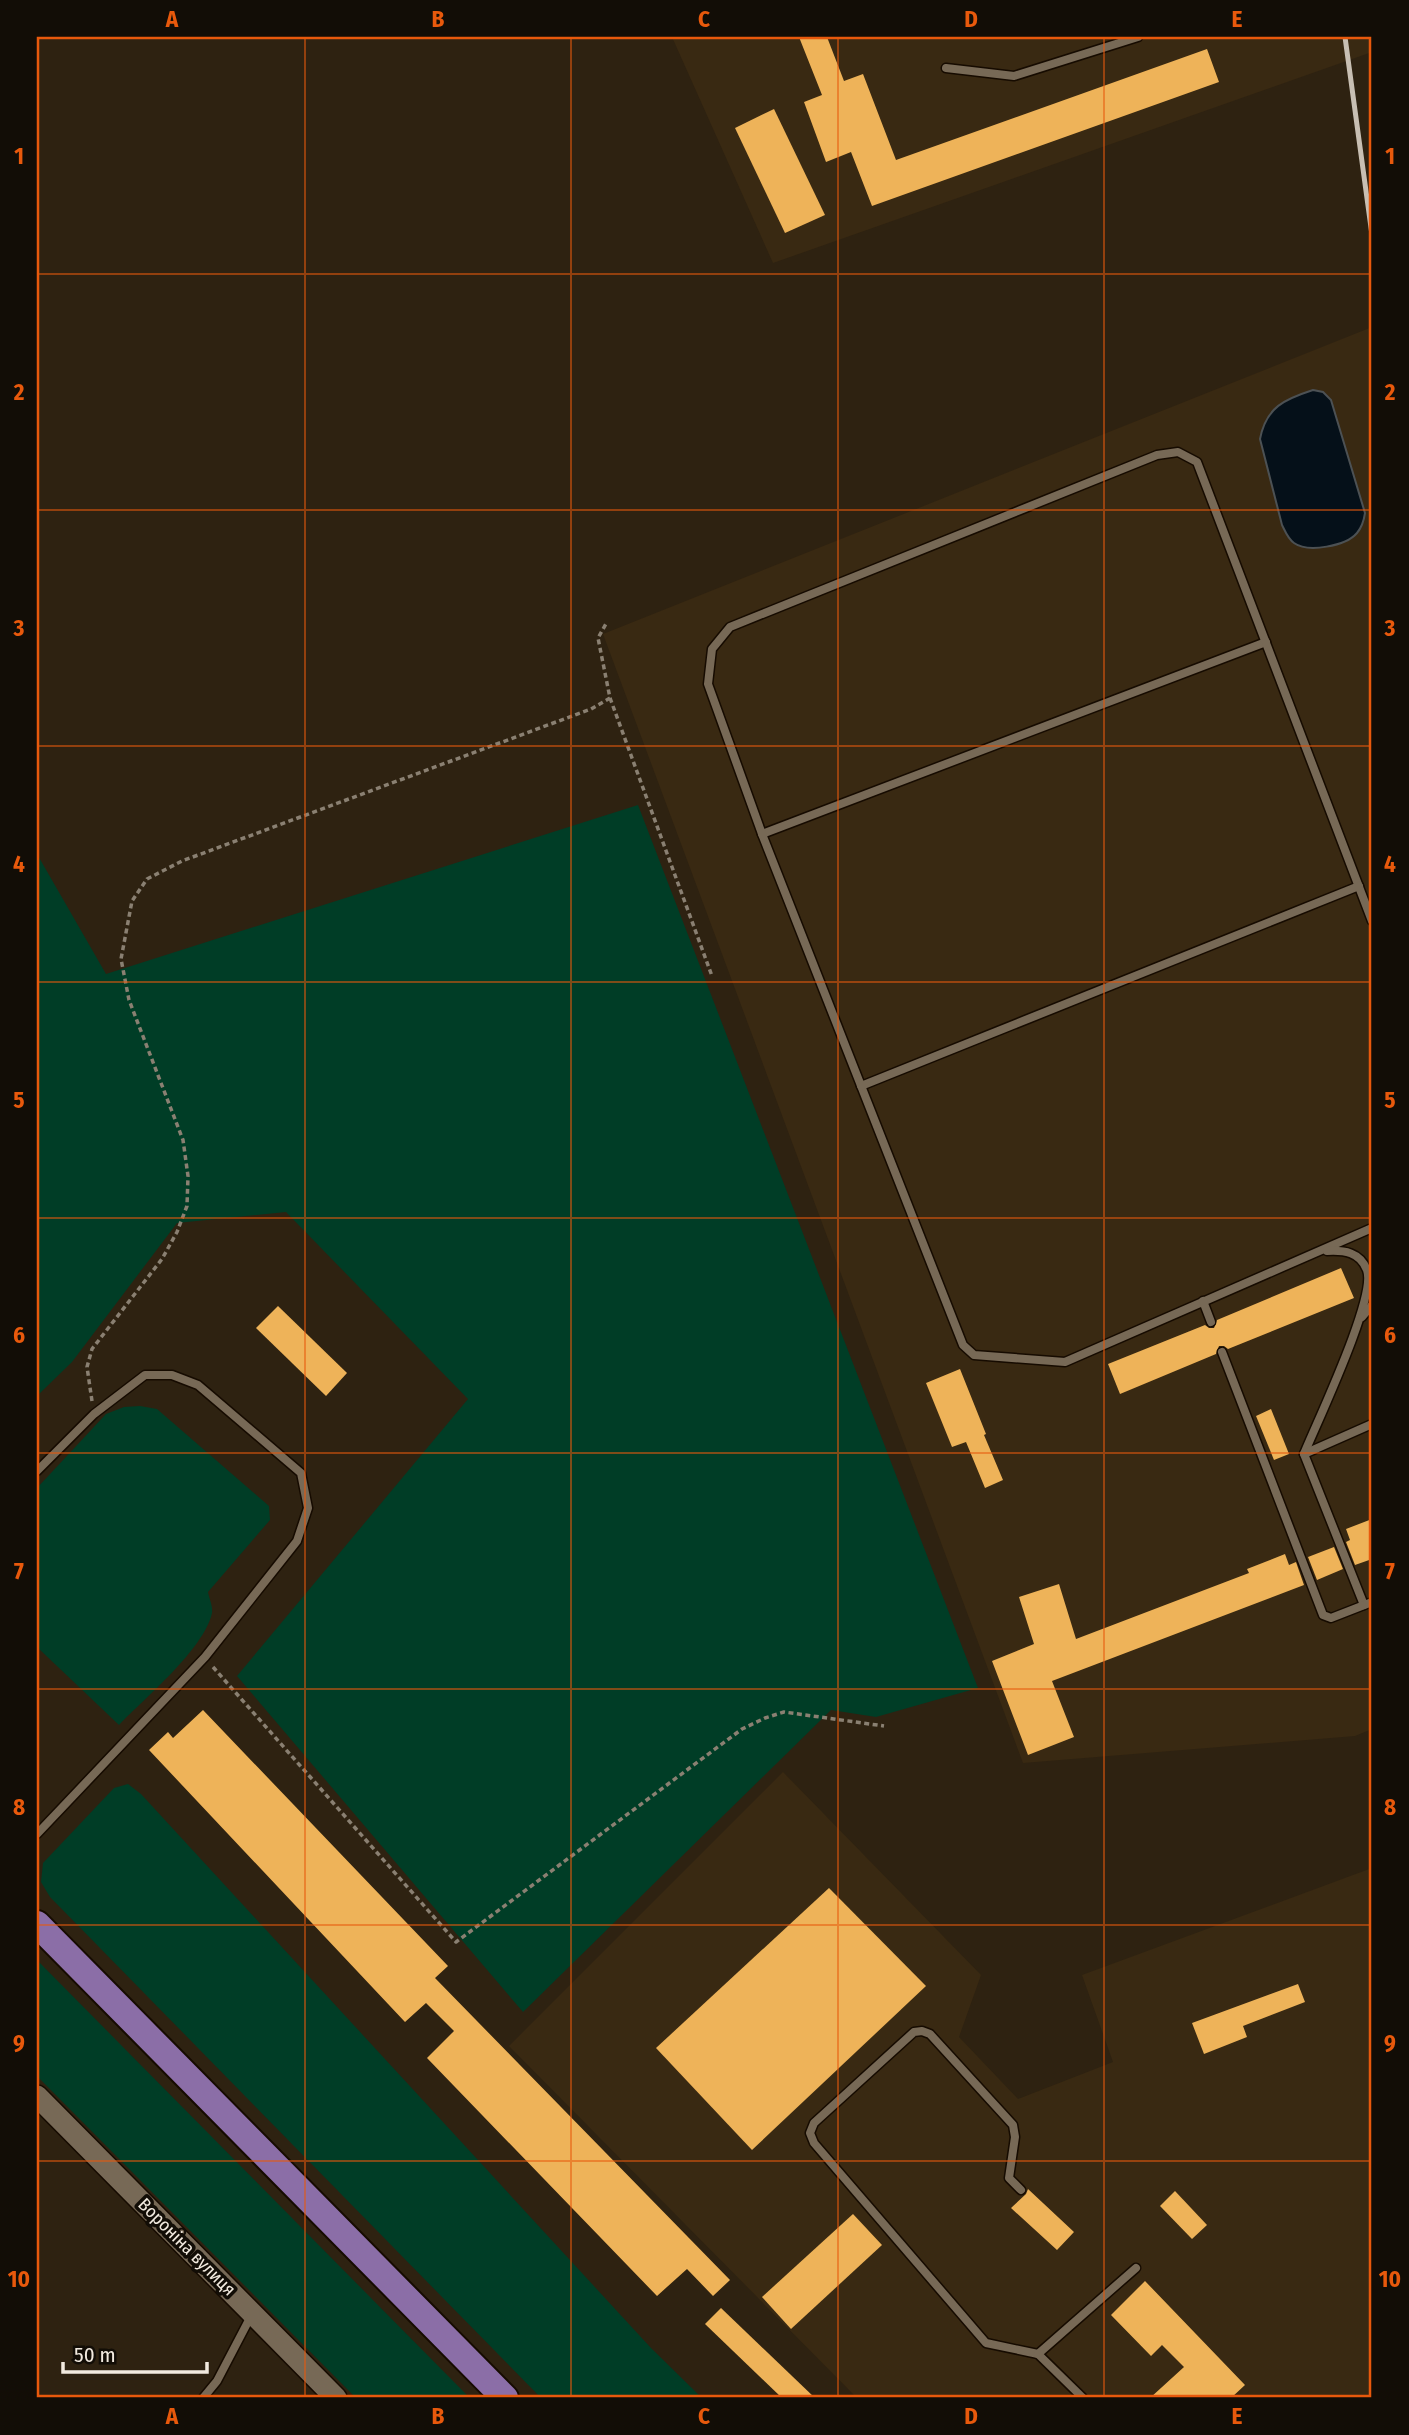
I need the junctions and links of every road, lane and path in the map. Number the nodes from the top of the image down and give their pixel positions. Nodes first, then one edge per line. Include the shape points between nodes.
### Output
1 (1138, 37) edge
2 (946, 68) dead end
3 (607, 622) dead end
4 (1266, 642) junction
5 (610, 698) junction
6 (762, 834) junction
7 (1359, 886) junction
8 (1372, 921) edge
9 (712, 976) dead end
10 (861, 1086) junction
11 (1372, 1227) edge
12 (1320, 1251) junction
13 (1203, 1301) junction
14 (1372, 1305) edge
15 (1360, 1319) junction
16 (1211, 1322) dead end
17 (1222, 1352) dead end
18 (94, 1414) junction
19 (1372, 1424) edge
20 (1304, 1454) junction
21 (37, 1471) edge
22 (1368, 1603) edge
23 (205, 1657) junction
24 (884, 1726) dead end
25 (37, 1834) edge
26 (37, 1924) edge
27 (37, 2096) edge
28 (1021, 2190) dead end
29 (1136, 2268) dead end
30 (252, 2313) junction
31 (1038, 2354) junction
32 (203, 2398) edge
33 (336, 2398) edge
34 (505, 2398) edge
35 (1083, 2398) edge

1 - 2 lane via 1014,76
3 - 5 path via 598,638
4 - 6 lane
4 - 6 lane via 1197,462 1178,452 1157,455 730,627 712,649 708,684
4 - 7 lane
5 - 9 path
5 - 18 path via 592,709 182,861 147,879 132,901 121,959 129,1000 183,1140 187,1206 162,1259 92,1349 87,1367
6 - 10 lane
7 - 8 lane
7 - 10 lane
10 - 13 lane via 963,1345 974,1355 1065,1362
11 - 12 lane
12 - 13 lane
12 - 15 lane via 1343,1250 1360,1257 1368,1273
13 - 16 lane
14 - 15 lane
15 - 20 lane
17 - 22 lane via 1323,1615 1331,1618
18 - 21 lane
18 - 23 lane via 145,1375 172,1375 198,1385 301,1473 308,1508 297,1541
19 - 20 lane
20 - 22 lane
23 - 24 path via 456,1942 742,1729 785,1712
23 - 25 lane
26 - 34 highway
27 - 30 street, Вороніна вулиця
28 - 31 lane via 1009,2178 1013,2125 930,2034 922,2031 914,2032 814,2123 810,2133 986,2343
29 - 31 lane
30 - 32 lane via 217,2381
30 - 33 street, Вороніна вулиця
31 - 35 lane

